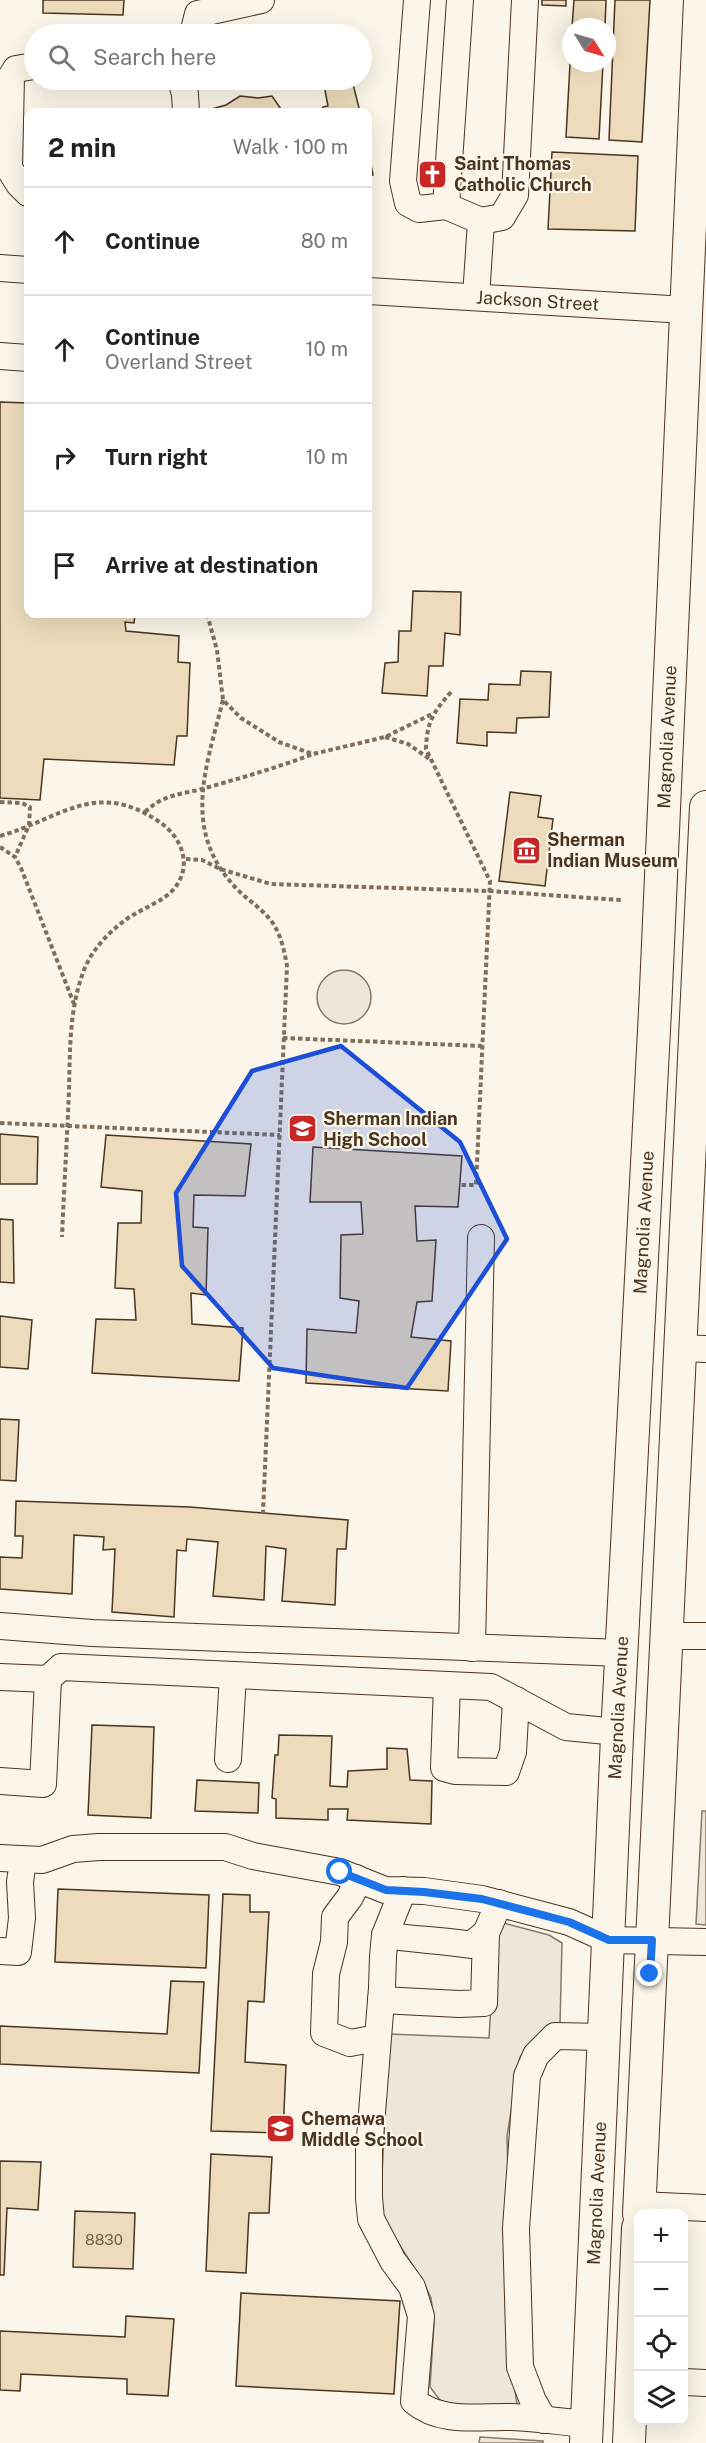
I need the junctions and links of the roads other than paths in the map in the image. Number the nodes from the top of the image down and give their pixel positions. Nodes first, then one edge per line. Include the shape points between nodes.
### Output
1 (261, 0) edge
2 (417, 0) edge
3 (460, 0) edge
4 (525, 0) edge
5 (700, 0) edge
6 (196, 24) edge
7 (24, 68) edge
8 (184, 90) edge
9 (186, 108) edge
10 (19, 145) edge
11 (24, 189) edge
12 (446, 206) junction
13 (491, 219) junction
14 (0, 268) edge
15 (24, 270) edge
16 (372, 291) edge
17 (476, 297) junction
18 (696, 310) edge
19 (0, 356) edge
20 (24, 358) edge
21 (706, 807) edge
22 (703, 929) edge
23 (701, 1009) edge
24 (655, 1011) junction
25 (481, 1238) dead end
26 (693, 1348) edge
27 (0, 1626) edge
28 (665, 1636) junction
29 (706, 1636) edge
30 (472, 1648) junction
31 (622, 1653) junction
32 (233, 1675) junction
33 (0, 1677) edge
34 (48, 1679) junction
35 (447, 1685) junction
36 (516, 1700) junction
37 (617, 1732) junction
38 (228, 1760) dead end
39 (0, 1781) edge
40 (11, 1859) edge
41 (356, 1878) junction
42 (403, 1890) junction
43 (499, 1903) junction
44 (486, 1933) junction
45 (385, 1935) junction
46 (609, 1940) junction
47 (652, 1940) junction
48 (706, 1942) edge
49 (0, 1951) edge
50 (381, 2000) junction
51 (605, 2037) junction
52 (377, 2038) junction
53 (706, 2208) edge
54 (639, 2209) edge
55 (688, 2210) edge
56 (638, 2263) edge
57 (688, 2367) edge
58 (706, 2368) edge
59 (635, 2371) edge
60 (688, 2382) edge
61 (706, 2383) edge
62 (634, 2386) edge
63 (544, 2420) junction
64 (586, 2433) edge
65 (629, 2443) edge

1 - 6 street via 198,14
2 - 12 street via 403,181 408,203 419,209
3 - 12 street
4 - 13 street via 515,195
5 - 18 main road, Magnolia Avenue
7 - 10 street via 16,69 11,76
8 - 9 street
10 - 11 street via 9,168
12 - 13 street
13 - 17 street
14 - 15 street
16 - 17 street, Jackson Street
17 - 18 street, Jackson Street
18 - 24 main road, Magnolia Avenue
19 - 20 street
21 - 22 main road
22 - 23 main road
23 - 24 main road
23 - 26 main road
24 - 31 main road, Magnolia Avenue
25 - 30 street
26 - 28 main road
27 - 30 street
28 - 29 street
28 - 47 main road
30 - 31 street
31 - 37 main road, Magnolia Avenue
32 - 34 street via 60,1667
32 - 35 street
32 - 38 street
33 - 34 street
34 - 39 street via 43,1784
35 - 36 street via 491,1687
35 - 36 street via 444,1768 455,1771 506,1772 513,1752
36 - 37 street via 566,1727
37 - 46 main road, Magnolia Avenue
40 - 41 street via 42,1860 73,1849 99,1847 223,1847
40 - 49 street via 20,1882 22,1918 18,1952
41 - 42 street via 386,1890
41 - 52 street via 350,1897 335,1917 326,1974 324,2033 350,2043
42 - 43 street
42 - 45 street
43 - 44 street
43 - 46 street via 569,1922
44 - 45 street via 471,1945
44 - 50 street via 484,2003
45 - 50 street
46 - 47 street
46 - 51 main road, Magnolia Avenue
47 - 48 street
47 - 54 main road
50 - 52 street
51 - 63 street via 555,2036 536,2055 527,2076 516,2228 520,2367
51 - 64 main road, Magnolia Avenue
52 - 63 street via 369,2150 371,2219 393,2261 412,2286 422,2316 414,2401 425,2411 455,2417
53 - 55 street
56 - 59 main road
57 - 58 street
60 - 61 street
62 - 65 main road
63 - 64 street

